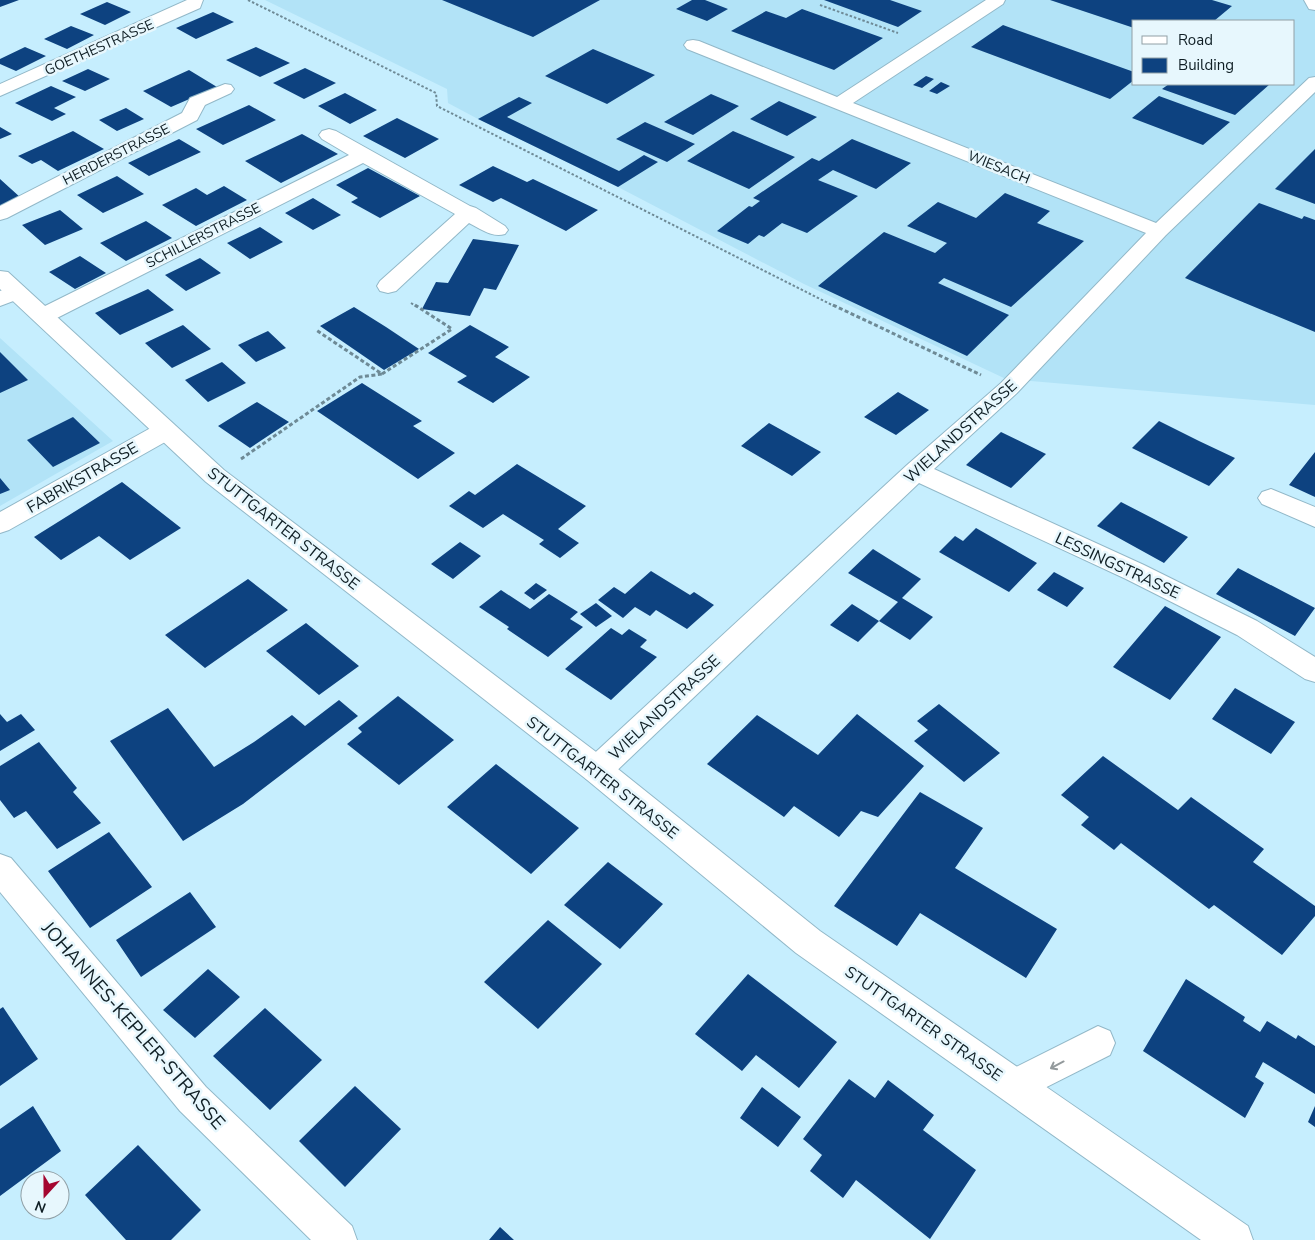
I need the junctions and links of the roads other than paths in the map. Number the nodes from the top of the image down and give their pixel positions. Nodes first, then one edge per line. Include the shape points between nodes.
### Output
1 (195, 0) edge
2 (997, 0) edge
3 (1312, 0) edge
4 (1315, 5) edge
5 (693, 45) dead end
6 (1315, 82) edge
7 (225, 89) dead end
8 (0, 91) edge
9 (838, 104) junction
10 (329, 135) dead end
11 (363, 155) junction
12 (468, 212) junction
13 (0, 214) edge
14 (498, 230) dead end
15 (1160, 231) junction
16 (388, 286) road end
17 (5, 290) edge
18 (43, 316) junction
19 (165, 431) junction
20 (916, 471) junction
21 (1271, 498) dead end
22 (1315, 518) edge
23 (0, 524) edge
24 (1315, 671) edge
25 (597, 770) junction
26 (0, 868) edge
27 (1098, 1043) dead end
28 (1015, 1086) junction
29 (338, 1240) edge
30 (1234, 1240) edge

1 - 8 street, GOETHESTRASSE via 194,4
2 - 9 street
3 - 4 street
5 - 9 street, WIESACH
6 - 15 street, WIELANDSTRASSE
7 - 13 street, HERDERSTRASSE via 197,102 190,116
9 - 15 street, WIESACH
10 - 11 street
11 - 12 street
11 - 18 street, SCHILLERSTRASSE
12 - 14 street
12 - 16 street
15 - 20 street, WIELANDSTRASSE via 1009,388
17 - 18 street, STUTTGARTER STRASSE
18 - 19 street, STUTTGARTER STRASSE
19 - 23 street, FABRIKSTRASSE
19 - 25 street, STUTTGARTER STRASSE via 216,476
20 - 24 street, LESSINGSTRASSE via 1135,572 1247,628
20 - 25 street, WIELANDSTRASSE
21 - 22 street
25 - 28 street, STUTTGARTER STRASSE via 808,942
26 - 29 street, JOHANNES-KEPLER-STRASSE via 194,1099
27 -> 28 street
28 - 30 street, STUTTGARTER STRASSE

